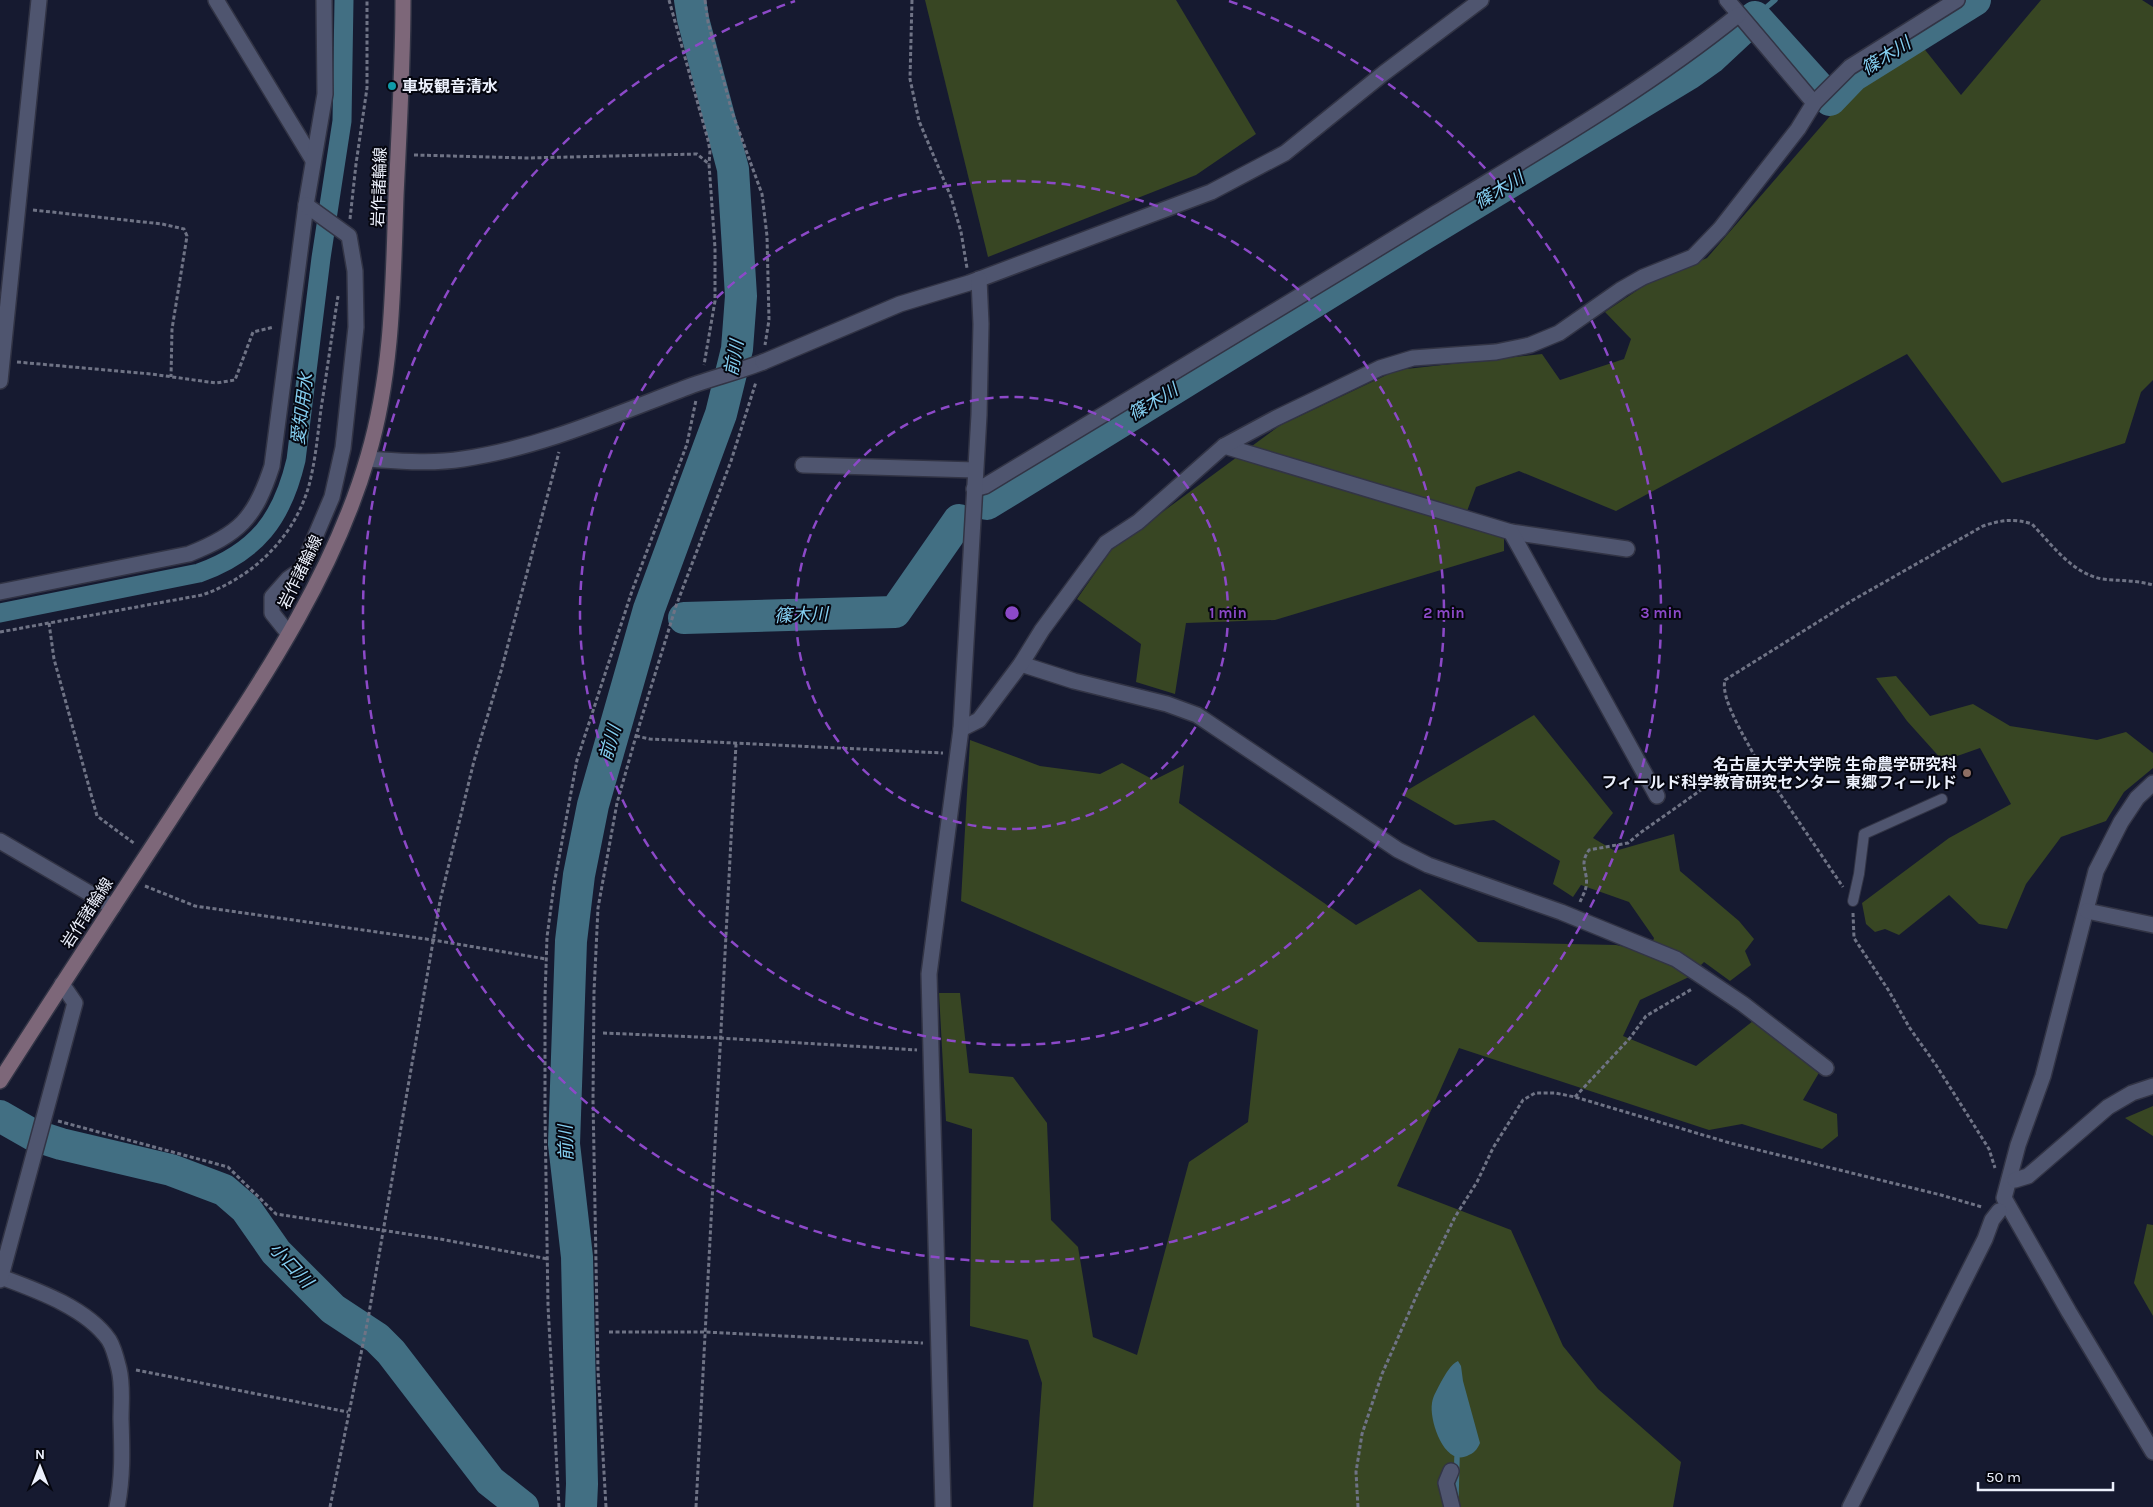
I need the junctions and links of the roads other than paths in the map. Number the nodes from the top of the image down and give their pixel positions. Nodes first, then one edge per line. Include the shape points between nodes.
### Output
1 (39, 0) edge
2 (216, 0) edge
3 (324, 0) edge
4 (402, 0) edge
5 (1481, 0) edge
6 (1727, 0) edge
7 (1957, 0) edge
8 (1738, 15) junction
9 (1814, 103) junction
10 (313, 160) junction
11 (306, 205) junction
12 (974, 281) junction
13 (0, 381) edge
14 (1224, 446) junction
15 (368, 459) junction
16 (803, 465) dead end
17 (976, 470) junction
18 (974, 489) junction
19 (1511, 532) junction
20 (1628, 549) dead end
21 (0, 592) edge
22 (288, 633) junction
23 (1021, 664) junction
24 (961, 729) junction
25 (2153, 783) edge
26 (1657, 796) dead end
27 (1942, 799) dead end
28 (0, 841) edge
29 (1853, 901) road end
30 (113, 907) junction
31 (2087, 911) junction
32 (2153, 925) edge
33 (62, 984) junction
34 (1826, 1068) dead end
35 (0, 1081) edge
36 (2153, 1086) edge
37 (2015, 1180) dead end
38 (2002, 1204) junction
39 (0, 1278) edge
40 (2153, 1452) edge
41 (1451, 1471) dead end
42 (116, 1507) edge
43 (943, 1507) edge
44 (1452, 1507) edge
45 (1850, 1507) edge

1 - 13 street
2 - 10 street
3 - 10 street via 325,94
4 - 15 main road, 岩作諸輪線 via 402,82 390,338 380,410
5 - 12 street via 1285,153 1211,192
6 - 8 street
7 - 9 street via 1850,67
8 - 9 street
8 - 18 street via 1696,49 1475,189 985,486
9 - 14 street via 1798,129 1720,229 1693,257 1643,277 1559,333 1530,346 1413,358 1380,368
10 - 11 street
11 - 21 street via 272,466 255,509 240,526 218,542 189,554
11 - 22 street via 349,236 356,328 344,448 332,498 301,570 272,597 272,613
12 - 15 street via 900,304 731,374 698,383 562,434 501,452 462,460
12 - 17 street via 981,324
14 - 19 street
14 - 23 street via 1138,522 1106,543
15 - 22 main road, 岩作諸輪線 via 314,591
16 - 17 street
17 - 18 street
18 - 24 street
19 - 20 street
19 - 26 street
22 - 30 main road, 岩作諸輪線 via 238,716
23 - 24 street via 979,720
23 - 34 street via 1197,715 1398,850 1428,865 1574,917 1676,959 1743,1004
24 - 43 street via 929,974
25 - 31 street via 2137,798 2121,822 2096,871
27 - 29 lane via 1864,834
28 - 30 street
30 - 33 main road, 岩作諸輪線
31 - 32 street
31 - 38 street via 2043,1076 2018,1145
33 - 35 main road, 岩作諸輪線
33 - 39 street via 75,1003
36 - 37 street via 2132,1093 2108,1107 2028,1176
38 - 40 street
38 - 45 street
39 - 42 street via 36,1290 84,1316 110,1342 120,1370 121,1489
41 - 44 street via 1446,1483

